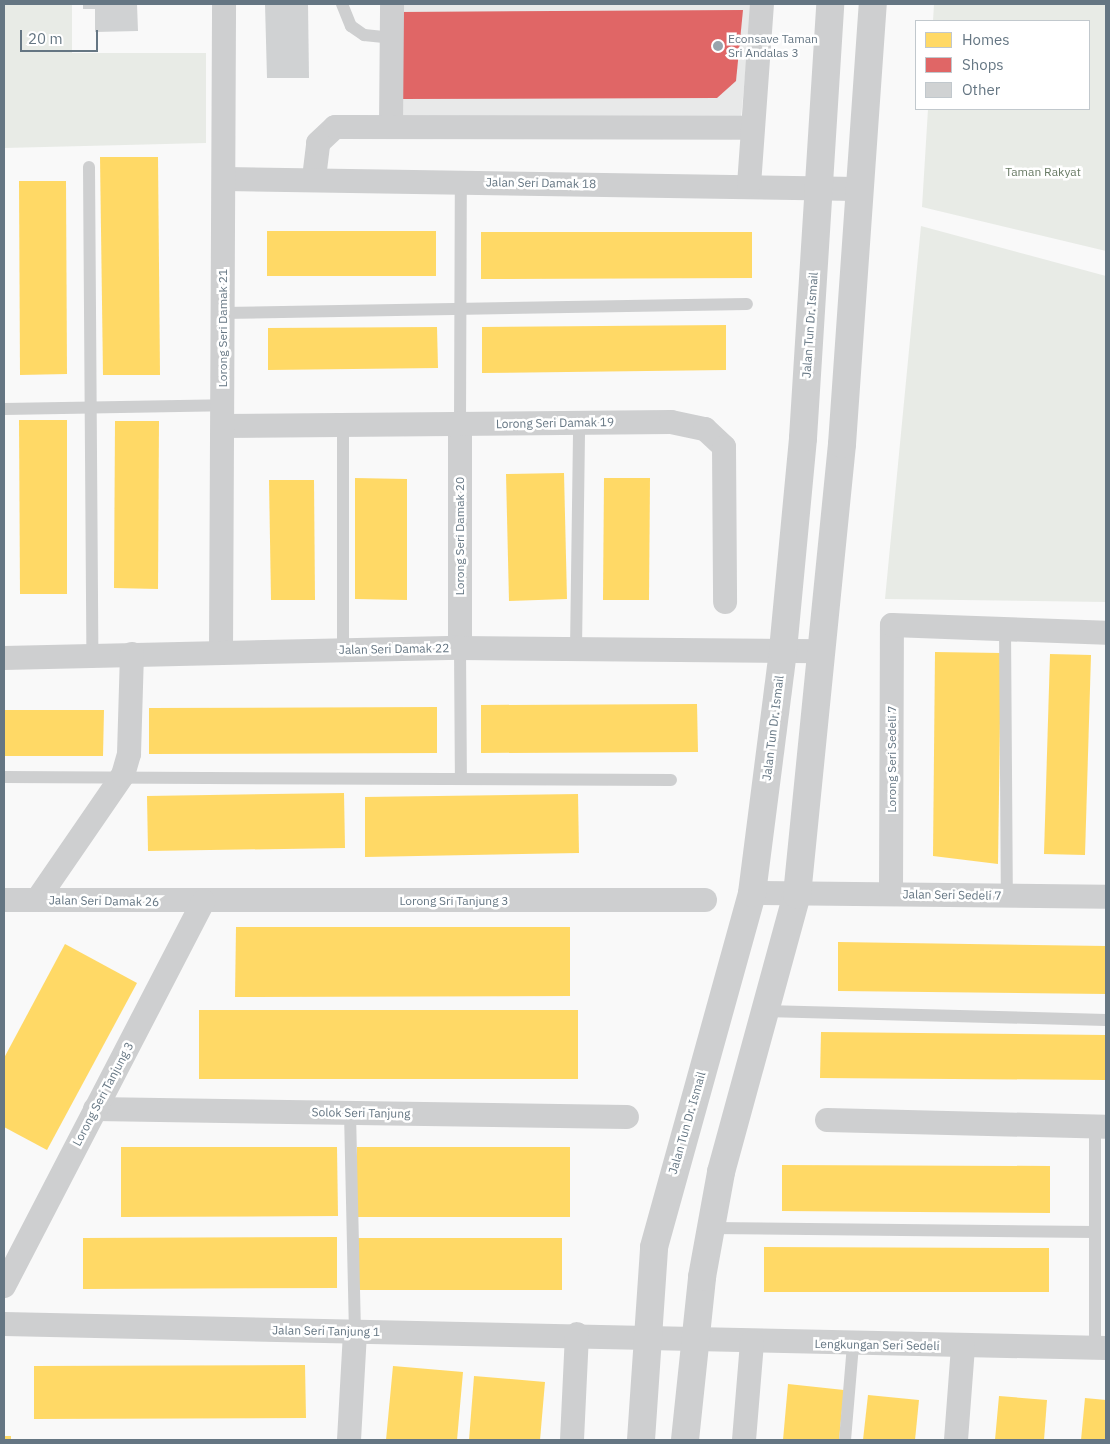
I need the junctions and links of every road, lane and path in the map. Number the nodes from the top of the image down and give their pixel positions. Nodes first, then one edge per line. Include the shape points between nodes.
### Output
1 (224, 4) edge
2 (342, 4) edge
3 (392, 4) edge
4 (762, 4) edge
5 (830, 4) edge
6 (873, 4) edge
7 (391, 38) junction
8 (392, 126) junction
9 (751, 128) junction
10 (89, 167) dead end
11 (314, 178) junction
12 (225, 179) junction
13 (461, 182) junction
14 (749, 186) junction
15 (818, 189) junction
16 (857, 190) junction
17 (747, 304) dead end
18 (460, 306) junction
19 (222, 313) junction
20 (90, 407) junction
21 (4, 409) edge
22 (223, 415) junction
23 (579, 423) junction
24 (460, 424) junction
25 (343, 425) junction
26 (724, 602) dead end
27 (1005, 629) junction
28 (1106, 633) edge
29 (460, 648) junction
30 (576, 649) junction
31 (343, 650) junction
32 (784, 650) junction
33 (823, 651) junction
34 (221, 652) junction
35 (132, 654) junction
36 (92, 656) junction
37 (4, 658) edge
38 (123, 775) junction
39 (4, 777) edge
40 (461, 779) junction
41 (670, 780) dead end
42 (752, 893) junction
43 (797, 894) junction
44 (891, 894) junction
45 (1007, 896) junction
46 (1106, 897) edge
47 (4, 900) edge
48 (37, 900) junction
49 (705, 900) dead end
50 (204, 902) junction
51 (765, 1011) junction
52 (1106, 1020) edge
53 (94, 1109) junction
54 (350, 1113) junction
55 (627, 1117) dead end
56 (827, 1120) dead end
57 (1100, 1127) edge
58 (711, 1228) junction
59 (1095, 1232) junction
60 (4, 1286) edge
61 (4, 1324) edge
62 (355, 1332) junction
63 (577, 1334) junction
64 (648, 1338) junction
65 (694, 1341) junction
66 (752, 1342) junction
67 (853, 1344) junction
68 (963, 1346) junction
69 (1101, 1348) edge
70 (349, 1440) edge
71 (572, 1440) edge
72 (641, 1440) edge
73 (685, 1440) edge
74 (744, 1440) edge
75 (845, 1440) edge
76 (956, 1440) edge

1 - 12 street, Lorong Seri Damak 21
2 - 7 lane via 351,26 364,35
3 - 7 street
4 - 9 street
5 - 15 street, Jalan Tun Dr. Ismail
6 - 16 street
7 - 8 street
8 - 9 street
8 - 11 street via 335,127 325,132 318,143
9 - 14 street
10 - 20 lane
11 - 12 street, Jalan Seri Damak 18
11 - 13 street, Jalan Seri Damak 18
12 - 19 street, Lorong Seri Damak 21
13 - 14 street, Jalan Seri Damak 18
13 - 18 lane
14 - 15 street, Jalan Seri Damak 18
15 - 16 street, Jalan Seri Damak 18
15 - 32 street, Jalan Tun Dr. Ismail
16 - 33 street
17 - 18 lane
18 - 19 lane
18 - 24 lane
19 - 22 street, Lorong Seri Damak 21
20 - 21 lane
20 - 22 lane
20 - 36 lane
22 - 25 street, Lorong Seri Damak 19
22 - 34 street, Lorong Seri Damak 21
23 - 24 street, Lorong Seri Damak 19
23 - 26 street, Lorong Seri Damak 19 via 670,422 705,428 724,447
23 - 30 lane
24 - 25 street, Lorong Seri Damak 19
24 - 29 street, Lorong Seri Damak 20
25 - 31 lane
27 - 28 street
27 - 44 street, Lorong Seri Sedeli 7 via 892,625
27 - 45 lane
29 - 30 street, Jalan Seri Damak 22
29 - 31 street, Jalan Seri Damak 22
29 - 40 lane
30 - 32 street, Jalan Seri Damak 22
31 - 34 street, Jalan Seri Damak 22
32 - 33 street, Jalan Seri Damak 22
32 - 42 street, Jalan Tun Dr. Ismail
33 - 43 street
34 - 35 street, Jalan Seri Damak 22
35 - 36 street, Jalan Seri Damak 22
35 - 38 street via 129,754
36 - 37 street, Jalan Seri Damak 22
38 - 39 lane
38 - 40 lane
38 - 48 street
40 - 41 lane
42 - 43 street, Jalan Seri Sedeli 7
42 - 64 street, Jalan Tun Dr. Ismail via 659,1228
43 - 44 street, Jalan Seri Sedeli 7
43 - 51 street
44 - 45 street, Jalan Seri Sedeli 7
45 - 46 street, Jalan Seri Sedeli 7
47 - 48 street, Jalan Seri Damak 26
48 - 50 street, Jalan Seri Damak 26
49 - 50 street, Lorong Sri Tanjung 3
50 - 53 street, Lorong Seri Tanjung 3
51 - 52 lane
51 - 58 street via 721,1172
53 - 54 street, Solok Seri Tanjung
53 - 60 street, Lorong Seri Tanjung 3
54 - 55 street, Solok Seri Tanjung
54 - 62 lane
56 - 57 street
57 - 59 lane
58 - 59 lane
58 - 65 street
59 - 69 lane
61 - 62 street, Jalan Seri Tanjung 1
62 - 63 street, Jalan Seri Tanjung 1
62 - 70 street
63 - 64 street, Jalan Seri Tanjung 1
63 - 71 street
64 - 65 street, Lengkungan Seri Sedeli
64 - 72 street, Jalan Tun Dr. Ismail
65 - 66 street, Lengkungan Seri Sedeli
65 - 73 street
66 - 67 street, Lengkungan Seri Sedeli
66 - 74 street
67 - 68 street, Lengkungan Seri Sedeli
67 - 75 lane
68 - 69 street, Lengkungan Seri Sedeli
68 - 76 street

